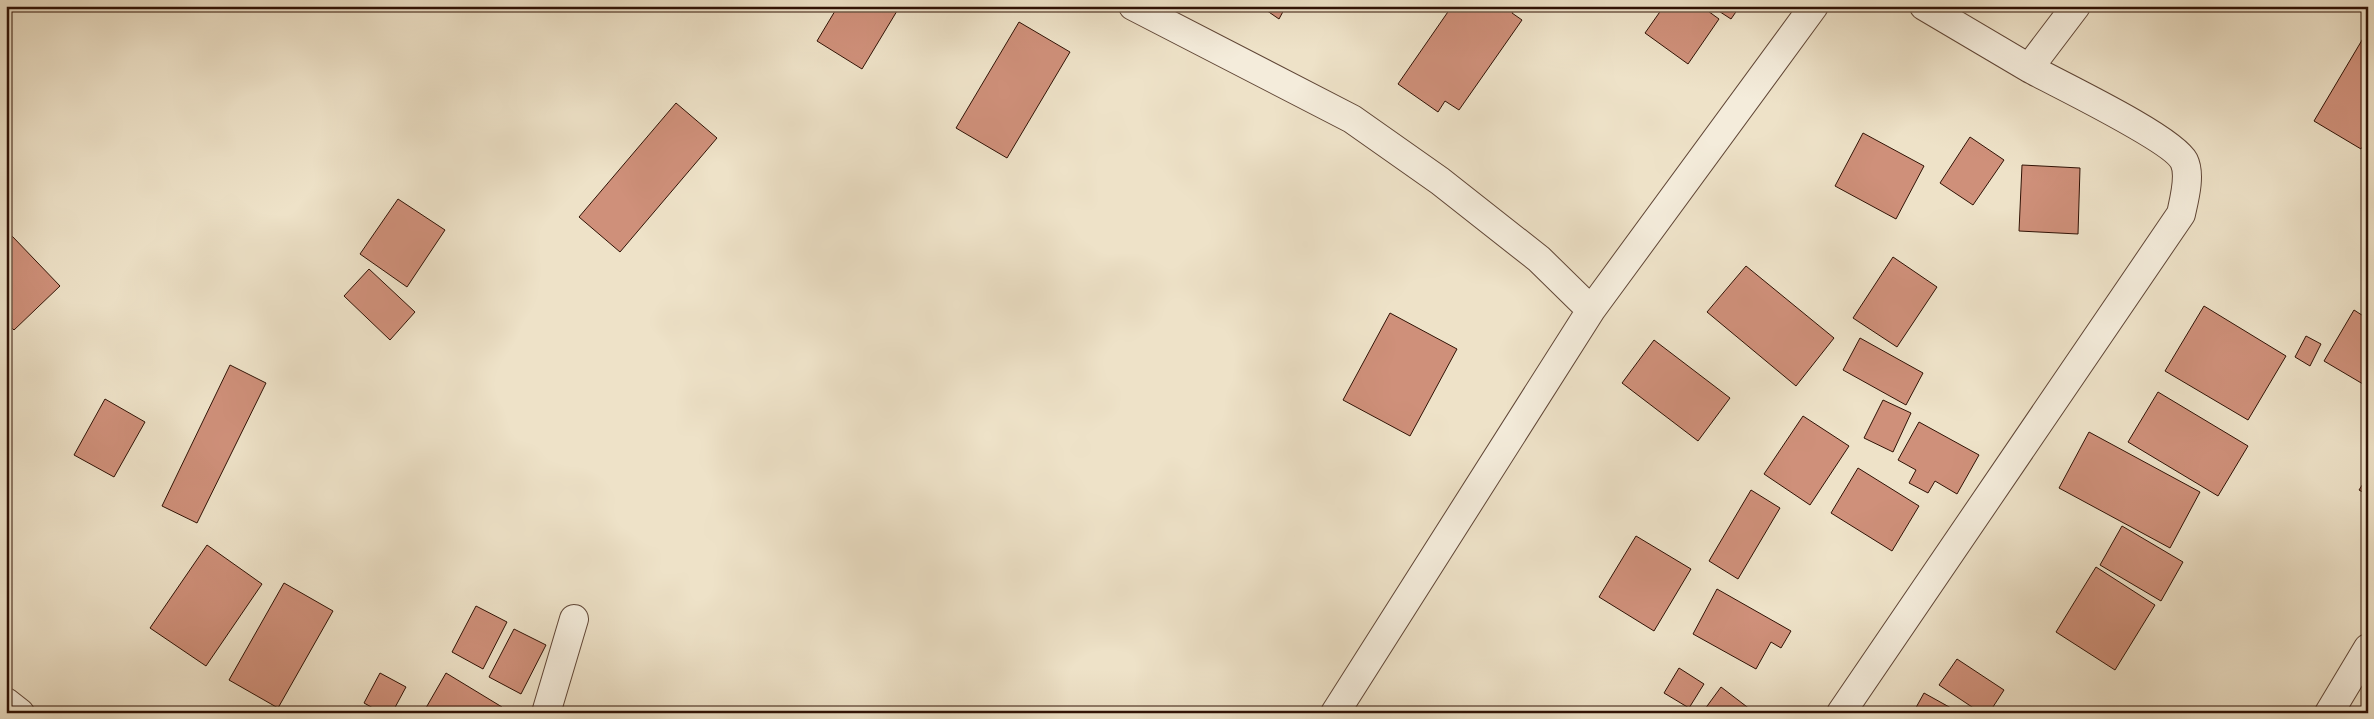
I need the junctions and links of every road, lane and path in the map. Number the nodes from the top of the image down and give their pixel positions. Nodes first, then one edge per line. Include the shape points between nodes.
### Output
1 (1133, 6) edge
2 (1814, 6) edge
3 (1924, 6) edge
4 (2076, 6) edge
5 (2029, 68) junction
6 (1591, 310) junction
7 (574, 619) dead end
8 (2368, 648) edge
9 (6, 702) edge
10 (20, 713) edge
11 (546, 713) edge
12 (1335, 713) edge
13 (1841, 713) edge
14 (2329, 713) edge

1 - 6 street via 1352,119 1440,181 1531,253
2 - 6 street
3 - 5 street
4 - 5 street
5 - 13 street via 2158,137 2184,161 2187,184 2181,214
6 - 12 street
7 - 11 street
8 - 14 street
9 - 10 street

